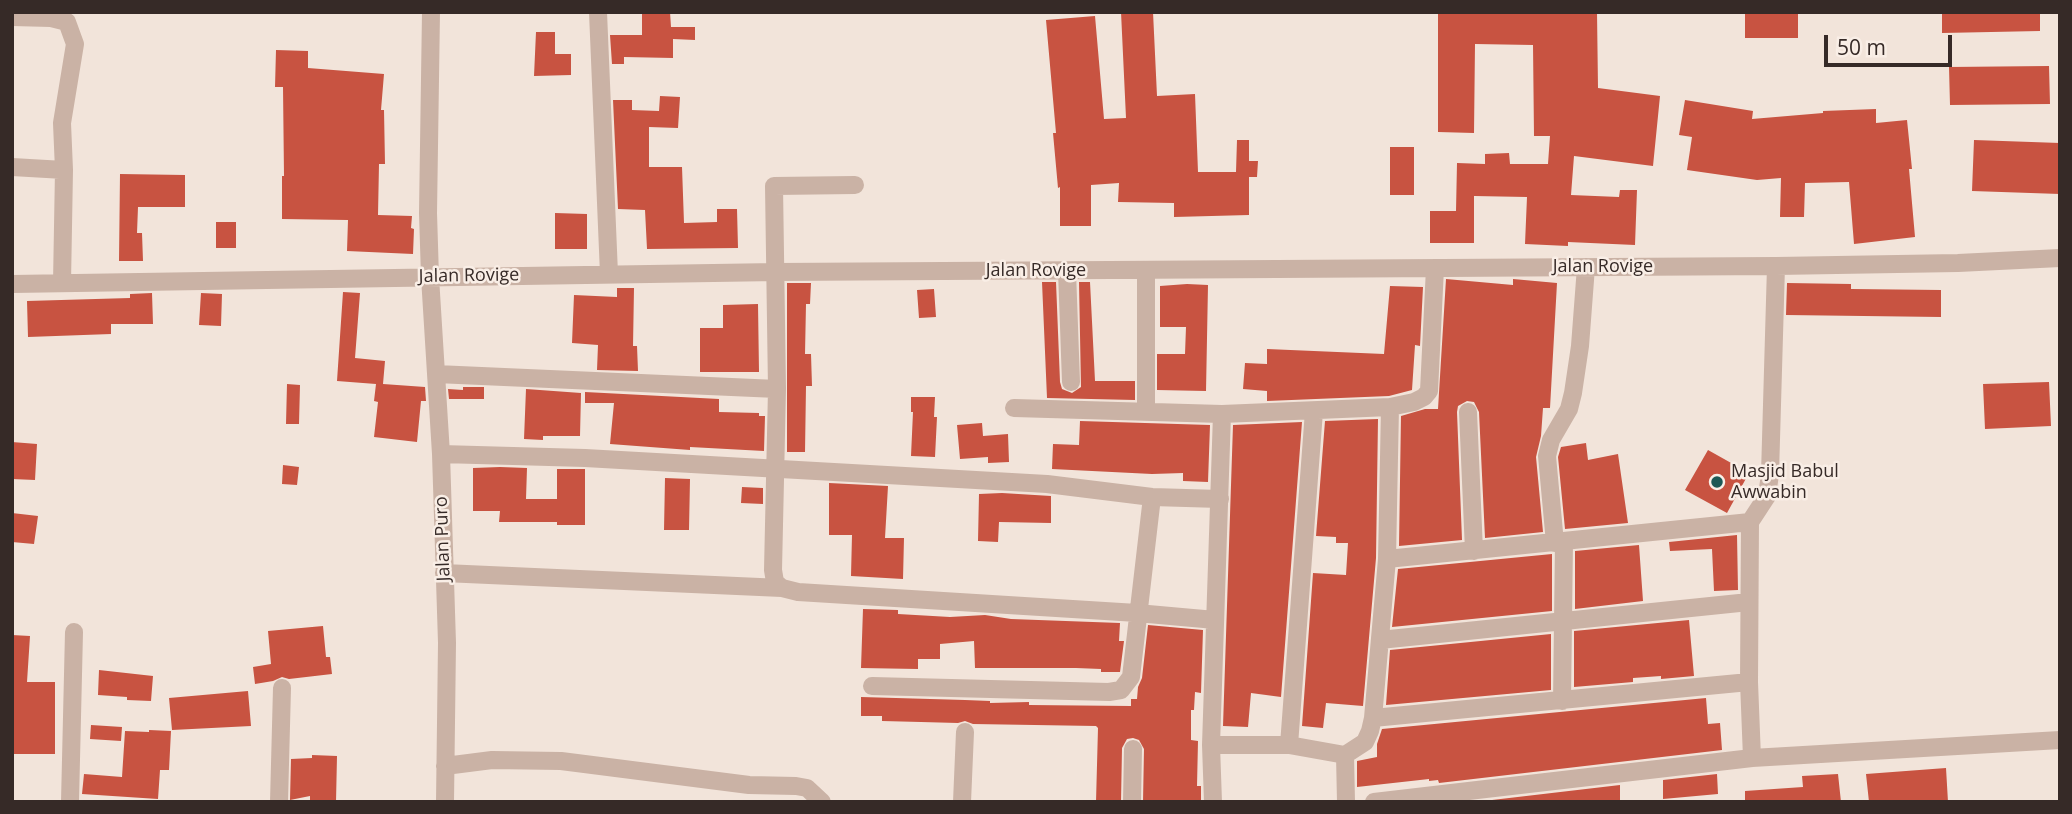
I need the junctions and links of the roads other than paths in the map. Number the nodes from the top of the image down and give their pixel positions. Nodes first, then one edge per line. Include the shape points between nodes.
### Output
1 (431, 12) edge
2 (598, 12) edge
3 (12, 17) edge
4 (12, 167) edge
5 (64, 170) junction
6 (855, 185) dead end
7 (2060, 258) edge
8 (1776, 266) junction
9 (1586, 267) junction
10 (1436, 268) junction
11 (1067, 271) junction
12 (1146, 271) junction
13 (777, 272) junction
14 (610, 274) junction
15 (430, 277) junction
16 (62, 283) junction
17 (12, 284) edge
18 (436, 374) junction
19 (1071, 382) dead end
20 (777, 389) junction
21 (1390, 407) junction
22 (1014, 408) dead end
23 (1314, 411) junction
24 (1146, 412) junction
25 (1468, 412) dead end
26 (1222, 414) junction
27 (441, 454) junction
28 (775, 469) junction
29 (1152, 497) junction
30 (1220, 499) junction
31 (1750, 522) junction
32 (1560, 543) junction
33 (1475, 551) junction
34 (1387, 559) junction
35 (444, 573) junction
36 (782, 588) junction
37 (1749, 603) junction
38 (1138, 613) junction
39 (1216, 620) junction
40 (1562, 622) junction
41 (74, 632) dead end
42 (1380, 640) junction
43 (1749, 682) junction
44 (872, 686) dead end
45 (282, 688) dead end
46 (1562, 701) junction
47 (1373, 718) junction
48 (965, 732) dead end
49 (2060, 740) edge
50 (1211, 745) junction
51 (1289, 745) junction
52 (1133, 749) dead end
53 (1345, 755) junction
54 (1752, 758) junction
55 (446, 766) junction
56 (71, 802) edge
57 (279, 802) edge
58 (445, 802) edge
59 (822, 802) edge
60 (962, 802) edge
61 (1132, 802) edge
62 (1213, 802) edge
63 (1346, 802) edge
64 (1374, 802) edge

1 - 15 street, Jalan Puro
2 - 14 street
3 - 5 street via 67,22 72,29 74,61 62,123
4 - 5 street
5 - 16 street
6 - 13 street via 774,186
7 - 8 street, Jalan Rovige
8 - 9 street, Jalan Rovige
8 - 31 street via 1770,474 1767,496
9 - 10 street, Jalan Rovige
9 - 32 street via 1573,393 1547,456
10 - 12 street, Jalan Rovige
10 - 21 street via 1429,391 1414,402
11 - 12 street, Jalan Rovige
11 - 13 street, Jalan Rovige
11 - 19 street
12 - 24 street
13 - 14 street, Jalan Rovige
13 - 20 street
14 - 15 street, Jalan Rovige
15 - 16 street, Jalan Rovige
15 - 18 street, Jalan Puro
16 - 17 street, Jalan Rovige
18 - 20 street
18 - 27 street, Jalan Puro
20 - 28 street
21 - 23 street
21 - 34 street
22 - 24 street
23 - 26 street
23 - 51 street
24 - 26 street
25 - 33 street
26 - 30 street
27 - 28 street
27 - 35 street, Jalan Puro
28 - 29 street via 1047,484
28 - 36 street via 773,570 775,582
29 - 30 street
29 - 38 street
30 - 39 street
31 - 32 street
31 - 37 street
32 - 33 street
32 - 40 street
33 - 34 street
34 - 42 street
35 - 36 street
35 - 55 street, Jalan Puro
36 - 38 street
37 - 40 street
37 - 43 street
38 - 39 street
38 - 44 street via 1131,677 1121,690
39 - 50 street
40 - 42 street
40 - 46 street
41 - 56 street
42 - 47 street
43 - 46 street
43 - 54 street
45 - 57 street
46 - 47 street
47 - 53 street via 1365,742
48 - 60 street
49 - 54 street
50 - 51 street
50 - 62 street
51 - 53 street
52 - 61 street
53 - 63 street
54 - 64 street
55 - 58 street, Jalan Puro
55 - 59 street via 492,760 561,761 749,785 796,786 807,788

